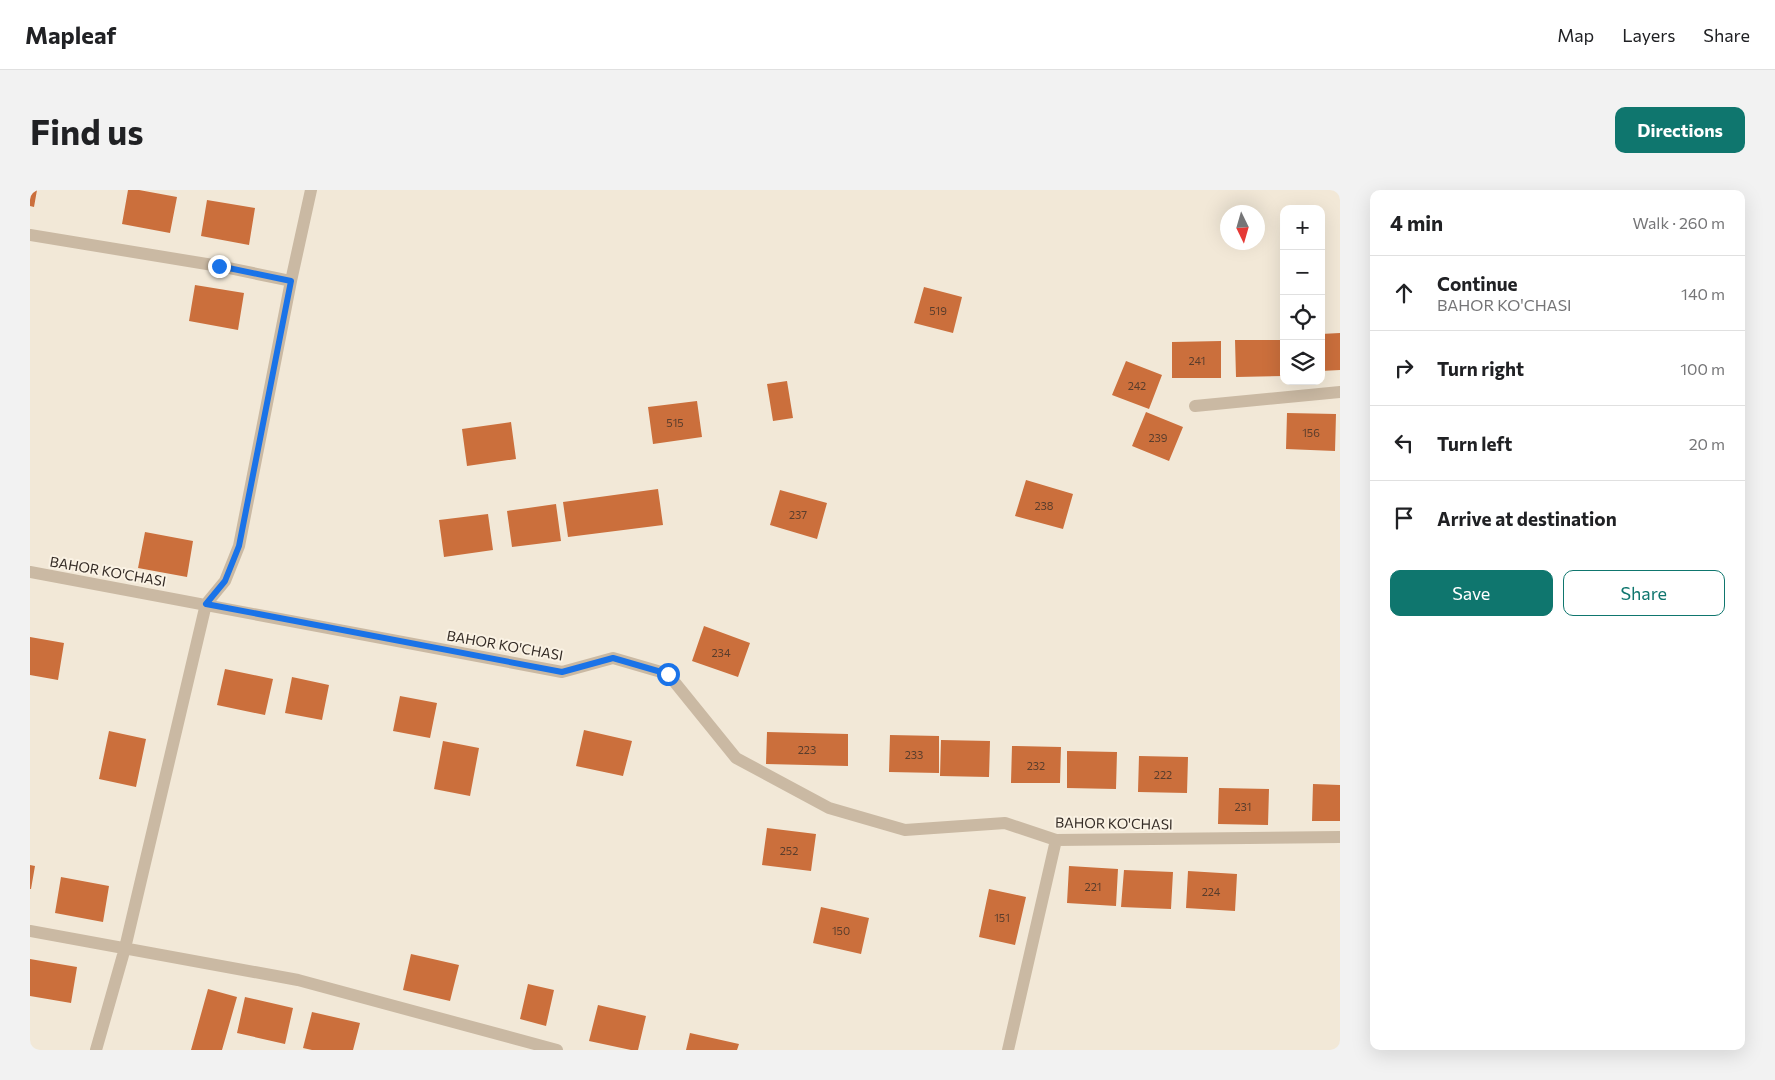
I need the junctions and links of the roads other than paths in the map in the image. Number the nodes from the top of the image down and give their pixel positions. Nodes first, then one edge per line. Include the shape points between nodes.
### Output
1 (311, 190) edge
2 (30, 235) edge
3 (291, 281) junction
4 (1340, 392) edge
5 (1195, 406) dead end
6 (30, 572) edge
7 (206, 604) junction
8 (1340, 838) edge
9 (1056, 840) junction
10 (30, 931) edge
11 (125, 948) junction
12 (96, 1050) edge
13 (557, 1050) edge
14 (1008, 1050) edge

1 - 3 street
2 - 3 street
3 - 7 street via 239,546 225,581
4 - 5 street
6 - 7 street, BAHOR KO'CHASI
7 - 9 street, BAHOR KO'CHASI via 562,672 613,658 668,674 736,758 829,808 906,830 1004,823
7 - 11 street
8 - 9 street, BAHOR KO'CHASI
9 - 14 street
10 - 11 street
11 - 12 street
11 - 13 street via 298,980

